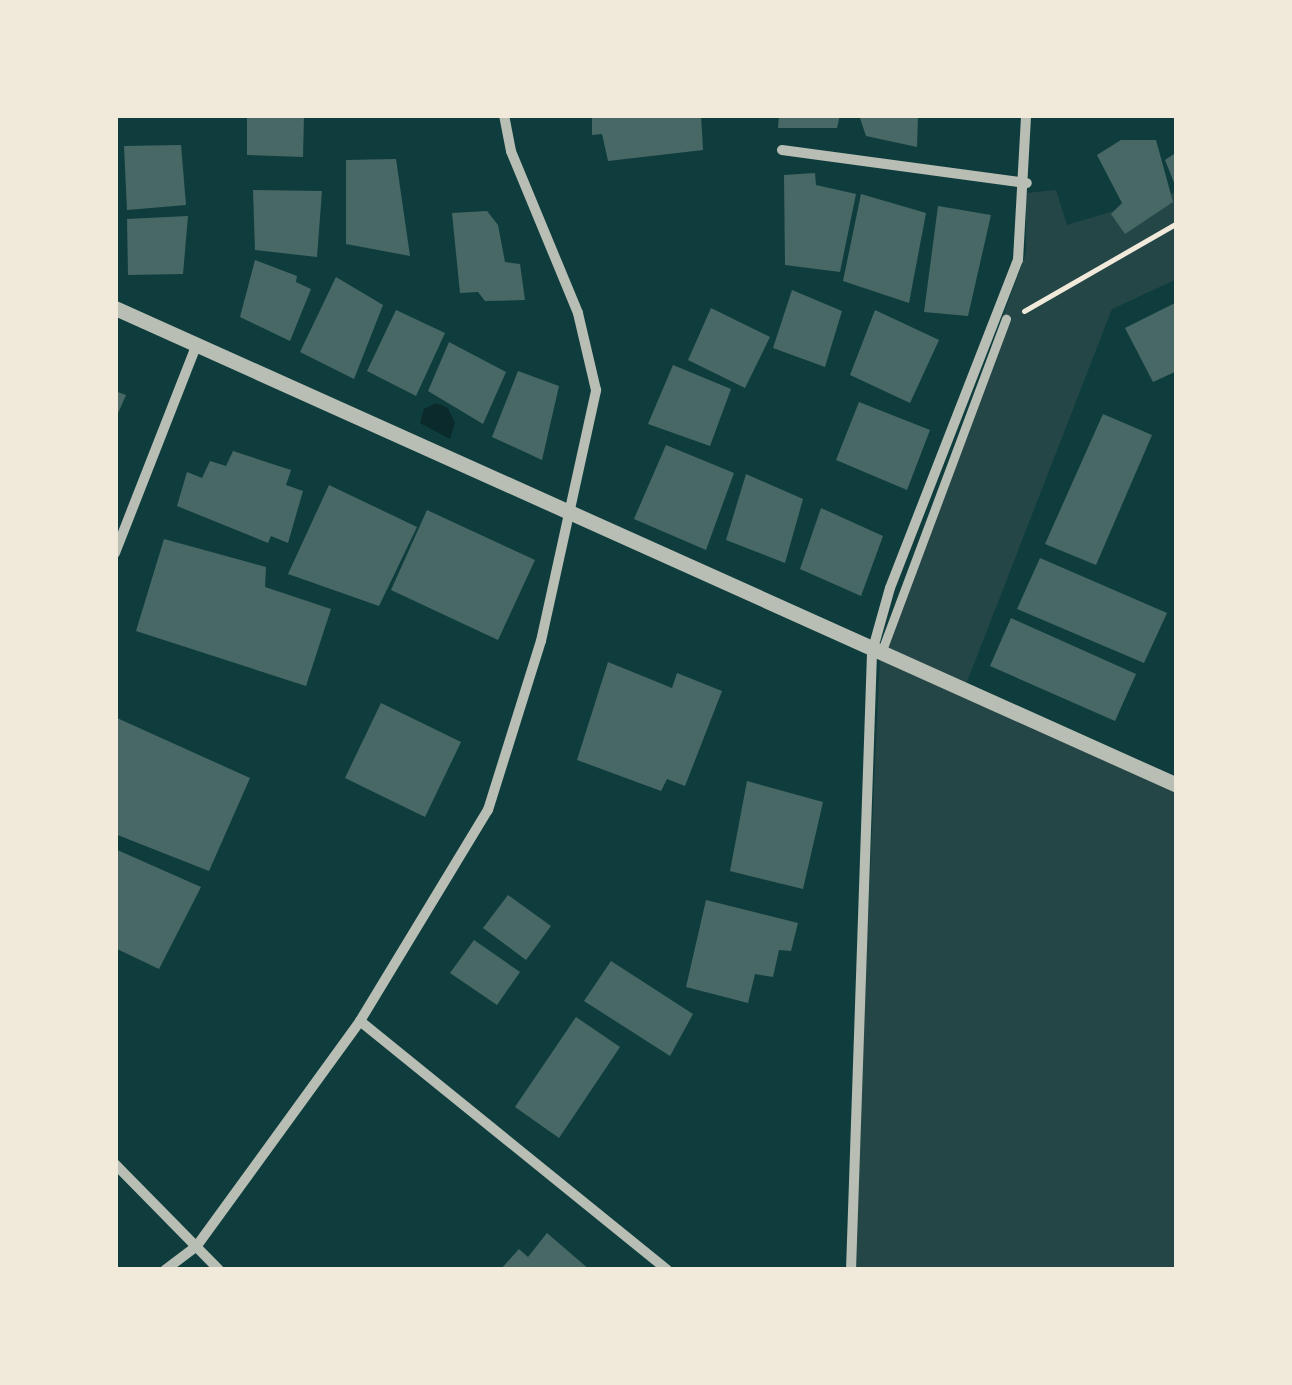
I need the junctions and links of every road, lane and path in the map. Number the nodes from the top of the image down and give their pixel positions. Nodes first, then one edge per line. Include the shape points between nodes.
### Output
1 (504, 115) edge
2 (1026, 115) edge
3 (782, 150) dead end
4 (1027, 183) junction
5 (1177, 222) edge
6 (115, 308) edge
7 (1006, 319) joint
8 (197, 344) junction
9 (572, 518) junction
10 (115, 554) edge
11 (876, 654) junction
12 (1177, 785) edge
13 (360, 1021) junction
14 (115, 1164) edge
15 (196, 1247) junction
16 (165, 1270) edge
17 (220, 1270) edge
18 (667, 1270) edge
19 (851, 1270) edge

1 - 9 street via 511,151 578,313 596,390
2 - 4 street
3 - 4 street
4 - 11 street via 1018,260 890,588
5 - 7 path
6 - 8 street
7 - 11 street
8 - 9 street
8 - 10 street
9 - 11 street
9 - 13 street via 488,810
11 - 12 street
11 - 19 street
13 - 15 street
13 - 18 street
14 - 15 street
15 - 16 street
15 - 17 street

